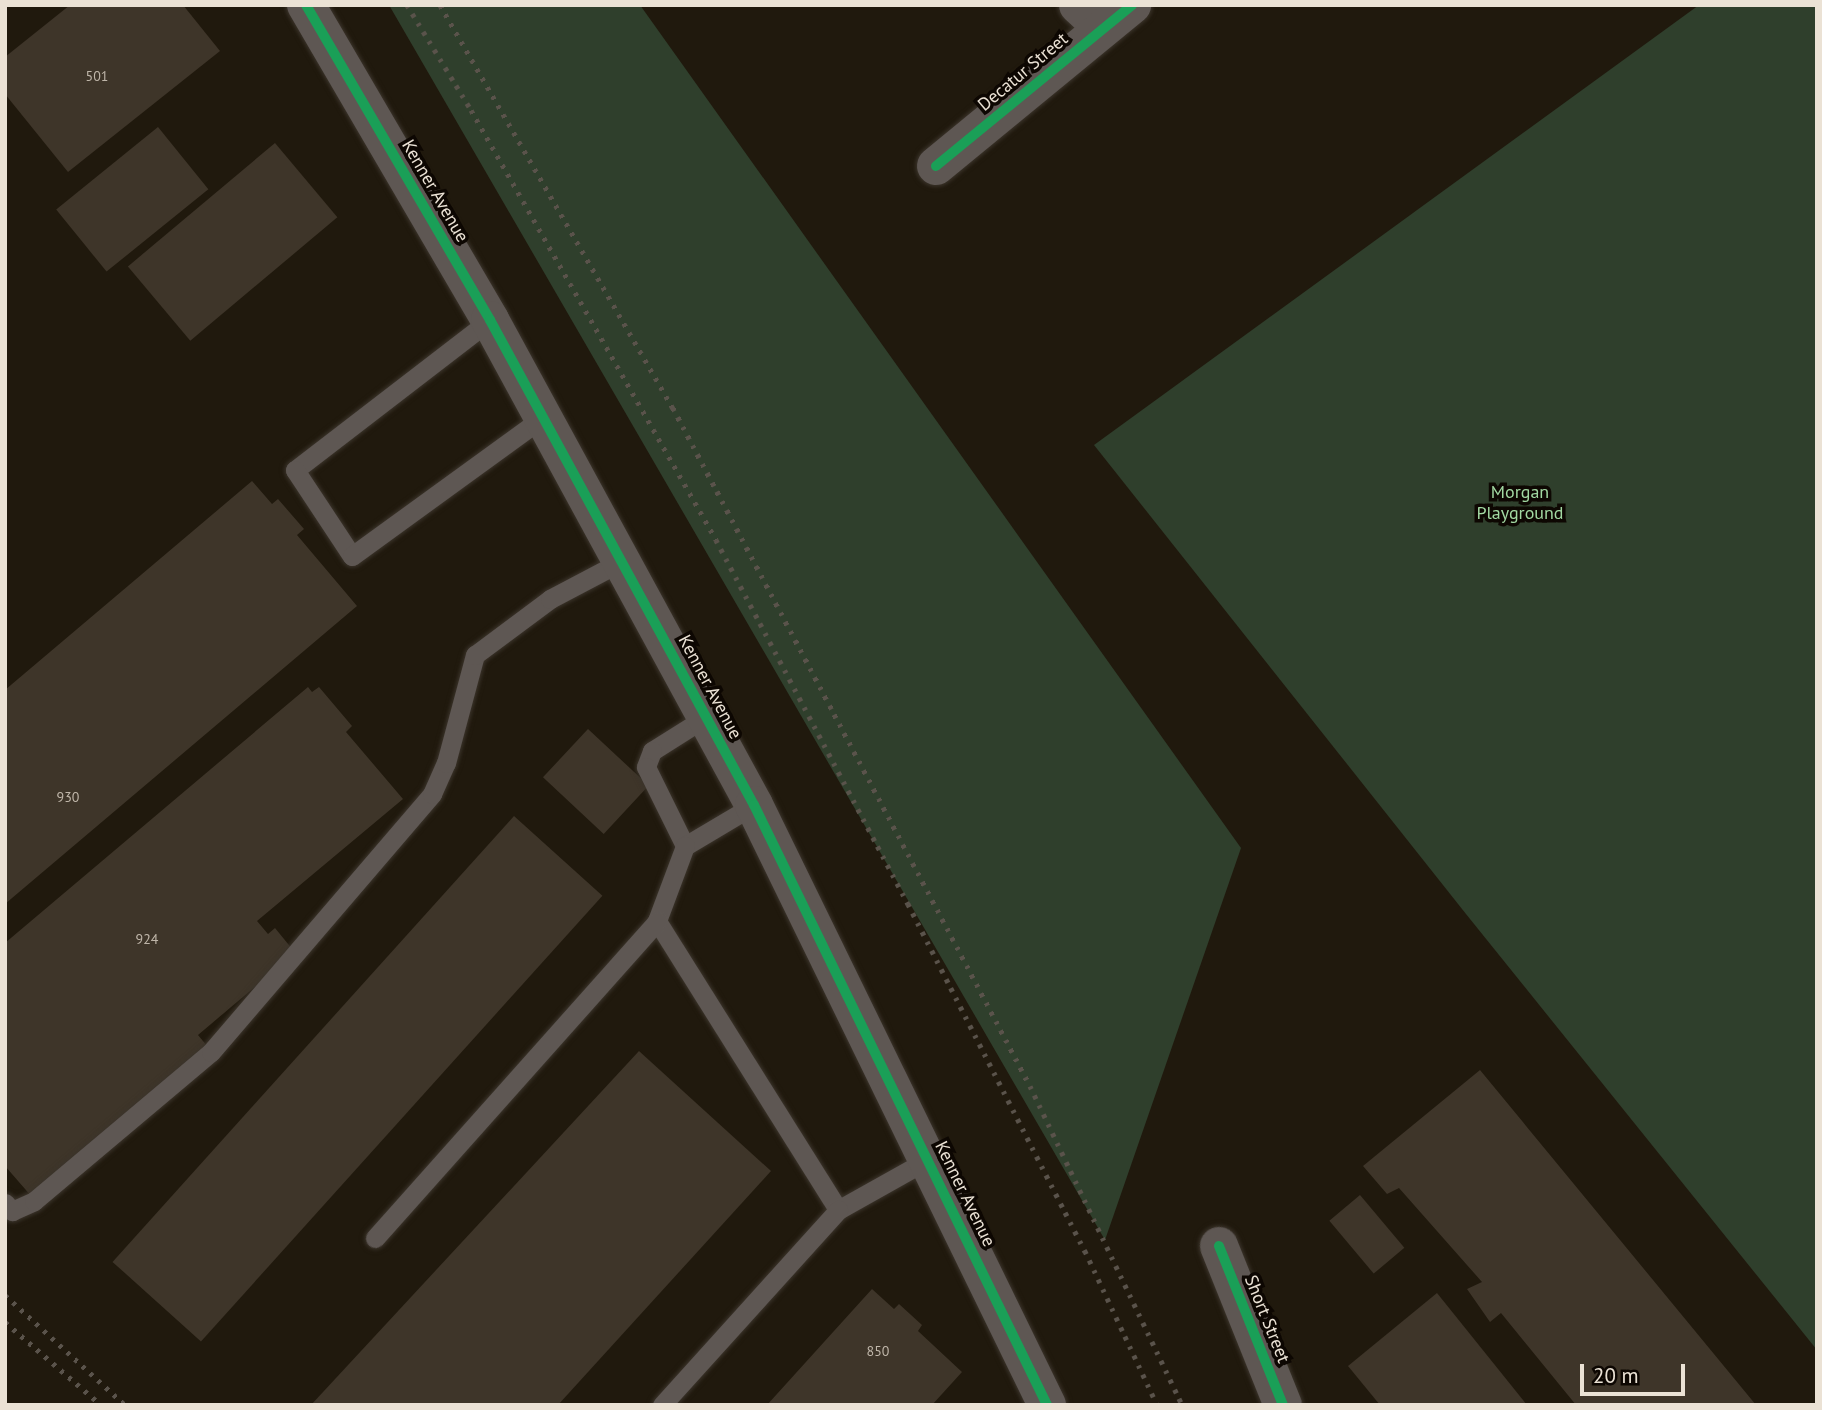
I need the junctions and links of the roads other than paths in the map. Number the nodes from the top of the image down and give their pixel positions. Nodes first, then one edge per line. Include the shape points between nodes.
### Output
1 (306, 5) edge
2 (1104, 13) edge
3 (936, 166) dead end
4 (490, 320) junction
5 (543, 417) junction
6 (622, 561) junction
7 (706, 717) junction
8 (754, 805) junction
9 (685, 846) junction
10 (656, 921) junction
11 (929, 1159) junction
12 (5, 1203) edge
13 (838, 1210) junction
14 (375, 1238) dead end
15 (1219, 1246) dead end
16 (662, 1405) edge
17 (1047, 1405) edge
18 (1283, 1405) edge

1 - 4 street, Kenner Avenue
2 - 3 street, Decatur Street
4 - 5 street, Kenner Avenue
4 - 5 lane via 295,470 352,556
5 - 6 street, Kenner Avenue
6 - 7 street, Kenner Avenue
6 - 12 lane via 550,599 475,655 446,763 432,794 211,1052 34,1201 12,1211
7 - 8 street, Kenner Avenue
7 - 9 lane via 652,751 646,767
8 - 9 lane
8 - 11 street, Kenner Avenue
9 - 10 lane
10 - 13 lane
10 - 14 lane
11 - 13 lane
11 - 17 street, Kenner Avenue
13 - 16 lane
15 - 18 street, Short Street

